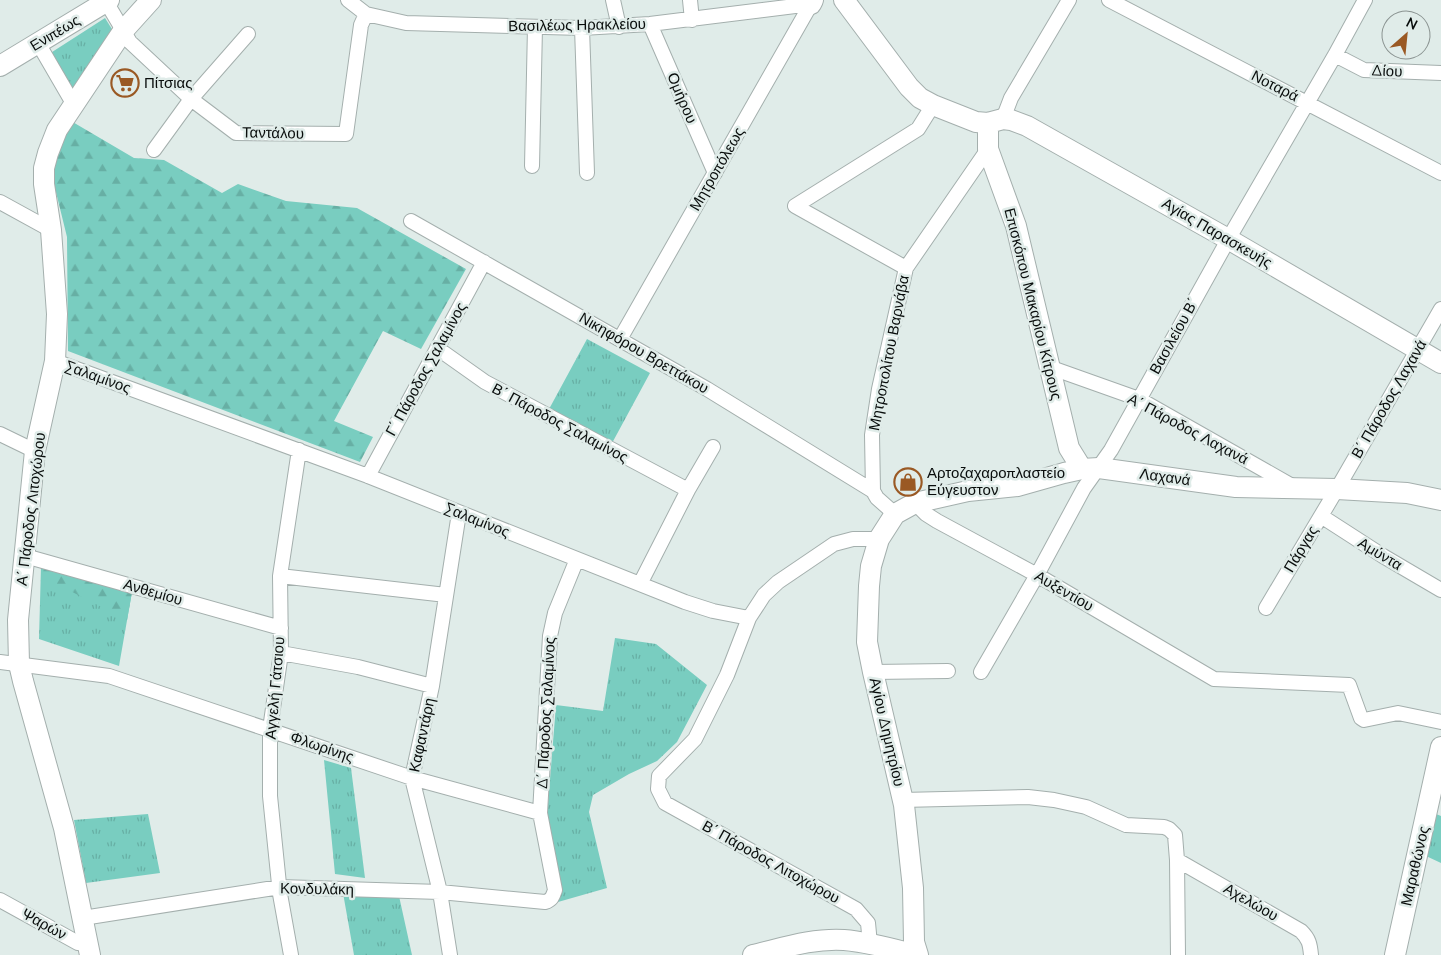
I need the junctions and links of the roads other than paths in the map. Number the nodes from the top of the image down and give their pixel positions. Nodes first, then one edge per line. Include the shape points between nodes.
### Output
1 (151, 0) edge
2 (348, 0) edge
3 (613, 0) edge
4 (690, 0) edge
5 (844, 0) edge
6 (1069, 0) edge
7 (1109, 0) edge
8 (1365, 0) edge
9 (107, 1) edge
10 (812, 2) edge
11 (366, 14) junction
12 (692, 20) junction
13 (650, 24) junction
14 (536, 27) junction
15 (619, 27) junction
16 (582, 28) junction
17 (123, 31) junction
18 (248, 34) dead end
19 (38, 43) junction
20 (1336, 55) junction
21 (0, 66) edge
22 (1441, 73) edge
23 (191, 100) junction
24 (1307, 102) junction
25 (74, 105) junction
26 (933, 105) junction
27 (996, 121) junction
28 (988, 149) junction
29 (154, 150) dead end
30 (532, 166) dead end
31 (587, 173) dead end
32 (715, 173) junction
33 (1441, 173) edge
34 (0, 202) edge
35 (411, 221) dead end
36 (51, 230) junction
37 (1228, 239) junction
38 (484, 262) junction
39 (906, 268) junction
40 (1441, 309) edge
41 (620, 339) junction
42 (438, 348) junction
43 (1417, 350) junction
44 (55, 361) junction
45 (1441, 363) edge
46 (1049, 367) junction
47 (1139, 400) junction
48 (0, 434) edge
49 (713, 447) dead end
50 (299, 450) junction
51 (35, 451) junction
52 (1091, 469) junction
53 (368, 476) junction
54 (1296, 488) junction
55 (1337, 489) junction
56 (688, 490) junction
57 (873, 491) junction
58 (1441, 500) edge
59 (915, 503) junction
60 (459, 513) junction
61 (896, 514) junction
62 (1321, 516) junction
63 (879, 539) junction
64 (25, 556) junction
65 (577, 559) junction
66 (1037, 575) junction
67 (280, 576) junction
68 (640, 584) junction
69 (1441, 590) edge
70 (446, 595) junction
71 (1266, 608) dead end
72 (749, 618) junction
73 (281, 628) junction
74 (281, 652) junction
75 (9, 663) edge
76 (873, 672) junction
77 (948, 672) dead end
78 (981, 672) dead end
79 (432, 686) junction
80 (1441, 722) edge
81 (270, 729) junction
82 (1441, 749) edge
83 (412, 778) junction
84 (902, 800) junction
85 (1435, 804) edge
86 (540, 813) junction
87 (1177, 860) junction
88 (280, 887) junction
89 (440, 892) junction
90 (0, 900) edge
91 (83, 918) junction
92 (870, 944) junction
93 (89, 950) edge
94 (291, 955) edge
95 (450, 955) edge
96 (753, 955) edge
97 (917, 955) edge
98 (1178, 955) edge
99 (1311, 955) edge
100 (1395, 955) edge

1 - 17 street, Α΄ Πάροδος Λιτοχώρου
2 - 11 street, Βασιλέως Ηρακλείου
3 - 15 street
4 - 12 street
5 - 26 street via 909,88
6 - 27 street
7 - 24 street, Νοταρά
8 - 20 street, Βασιλείου Β΄
9 - 17 street, Ταντάλου
9 - 19 street, Ενιπέως
10 - 12 street, Βασιλέως Ηρακλείου
10 - 32 street, Μητροπόλεως
11 - 14 street, Βασιλέως Ηρακλείου via 406,23
11 - 23 street, Ταντάλου via 361,25 346,134 236,133
12 - 13 street, Βασιλέως Ηρακλείου
13 - 15 street, Βασιλέως Ηρακλείου
13 - 32 street, Ομήρου
14 - 16 street, Βασιλέως Ηρακλείου
14 - 30 street
15 - 16 street, Βασιλέως Ηρακλείου
16 - 31 street
17 - 23 street, Ταντάλου via 130,42
17 - 25 street, Α΄ Πάροδος Λιτοχώρου
18 - 23 street
19 - 21 street, Ενιπέως
19 - 25 street
20 - 22 street, Δίου via 1364,70
20 - 24 street, Βασιλείου Β΄
23 - 29 street
24 - 33 street, Νοταρά
24 - 37 street, Βασιλείου Β΄
25 - 36 street, Α΄ Πάροδος Λιτοχώρου via 57,130 44,168
26 - 27 street via 976,122
26 - 39 street via 918,129 795,206
27 - 28 street, Επισκόπου Μακαρίου Κίτρους
27 - 37 street, Αγίας Παρασκευής via 1011,120 1027,126
28 - 39 street, Μητροπολίτου Βαρνάβα
28 - 46 street, Επισκόπου Μακαρίου Κίτρους via 1016,226
32 - 41 street, Μητροπόλεως
34 - 36 street
35 - 38 street, Νικηφόρου Βρεττάκου
36 - 44 street, Α΄ Πάροδος Λιτοχώρου via 58,314
37 - 43 street, Αγίας Παρασκευής
37 - 47 street, Βασιλείου Β΄
38 - 41 street, Νικηφόρου Βρεττάκου
38 - 42 street, Γ΄ Πάροδος Σαλαμίνος
39 - 57 street, Μητροπολίτου Βαρνάβα via 872,434
40 - 43 street, Β΄ Πάροδος Λαχανά
41 - 57 street, Νικηφόρου Βρεττάκου
42 - 53 street, Γ΄ Πάροδος Σαλαμίνος
42 - 56 street, Β΄ Πάροδος Σαλαμίνος via 485,382
43 - 45 street, Αγίας Παρασκευής
43 - 55 street, Β΄ Πάροδος Λαχανά
44 - 50 street, Σαλαμίνος
44 - 51 street, Α΄ Πάροδος Λιτοχώρου
46 - 47 street, Α΄ Πάροδος Λαχανά
46 - 52 street, Επισκόπου Μακαρίου Κίτρους via 1069,448
47 - 52 street, Βασιλείου Β΄ via 1111,450
47 - 54 street, Α΄ Πάροδος Λαχανά
48 - 51 street
49 - 56 street
50 - 53 street, Σαλαμίνος
50 - 67 street, Αγγελή Γάτσιου
51 - 64 street, Α΄ Πάροδος Λιτοχώρου
52 - 54 street, Λαχανά via 1236,487
52 - 59 street, Λαχανά via 1018,486 968,491
52 - 66 street, Βασιλείου Β΄
53 - 60 street, Σαλαμίνος
54 - 55 street, Λαχανά
55 - 58 street, Λαχανά via 1407,493
55 - 62 street, Πάργας
56 - 68 street
57 - 61 street
59 - 61 street, Λαχανά
59 - 66 street, Αυξεντίου via 937,522
60 - 65 street, Σαλαμίνος
60 - 70 street, Καφαντάρη
61 - 63 street, Αγίου Δημητρίου
62 - 69 street, Αμύντα
62 - 71 street, Πάργας
63 - 72 street via 853,539 834,544 778,582 764,595
63 - 76 street, Αγίου Δημητρίου via 868,586 867,642
64 - 73 street, Ανθεμίου
64 - 75 street, Α΄ Πάροδος Λιτοχώρου via 18,620
65 - 68 street, Σαλαμίνος
65 - 86 street, Δ΄ Πάροδος Σαλαμίνος via 555,614 550,636
66 - 78 street, Βασιλείου Β΄
66 - 80 street, Αυξεντίου via 1214,679 1350,685 1364,720 1398,714
67 - 70 street
67 - 73 street, Αγγελή Γάτσιου
68 - 72 street, Σαλαμίνος via 713,611
70 - 79 street, Καφαντάρη
72 - 92 street, Β΄ Πάροδος Λιτοχώρου via 727,675 695,738 660,776 658,790 664,803 856,909 868,923
73 - 74 street, Αγγελή Γάτσιου
74 - 79 street
74 - 81 street, Αγγελή Γάτσιου
75 - 81 street, Φλωρίνης via 108,676
75 - 91 street, Α΄ Πάροδος Λιτοχώρου via 64,828
76 - 77 street
76 - 84 street, Αγίου Δημητρίου
79 - 83 street, Καφαντάρη
81 - 83 street, Φλωρίνης
81 - 88 street, Αγγελή Γάτσιου via 270,796
82 - 85 street, Μαραθώνος
83 - 86 street, Φλωρίνης
83 - 89 street, Καφαντάρη
84 - 87 street via 1028,797 1054,800 1086,807 1126,825 1170,829 1175,835
84 - 97 street, Αγίου Δημητρίου
85 - 100 street, Μαραθώνος
86 - 89 street, Κονδυλάκη via 555,890 552,898 545,902
87 - 98 street
87 - 99 street, Αχελώου via 1301,931 1310,944
88 - 89 street, Κονδυλάκη
88 - 91 street, Κονδυλάκη
88 - 94 street, Αγγελή Γάτσιου
89 - 95 street, Καφαντάρη
90 - 93 street, Ψαρών
91 - 93 street, Α΄ Πάροδος Λιτοχώρου
92 - 96 street via 844,940 803,943
92 - 97 street

